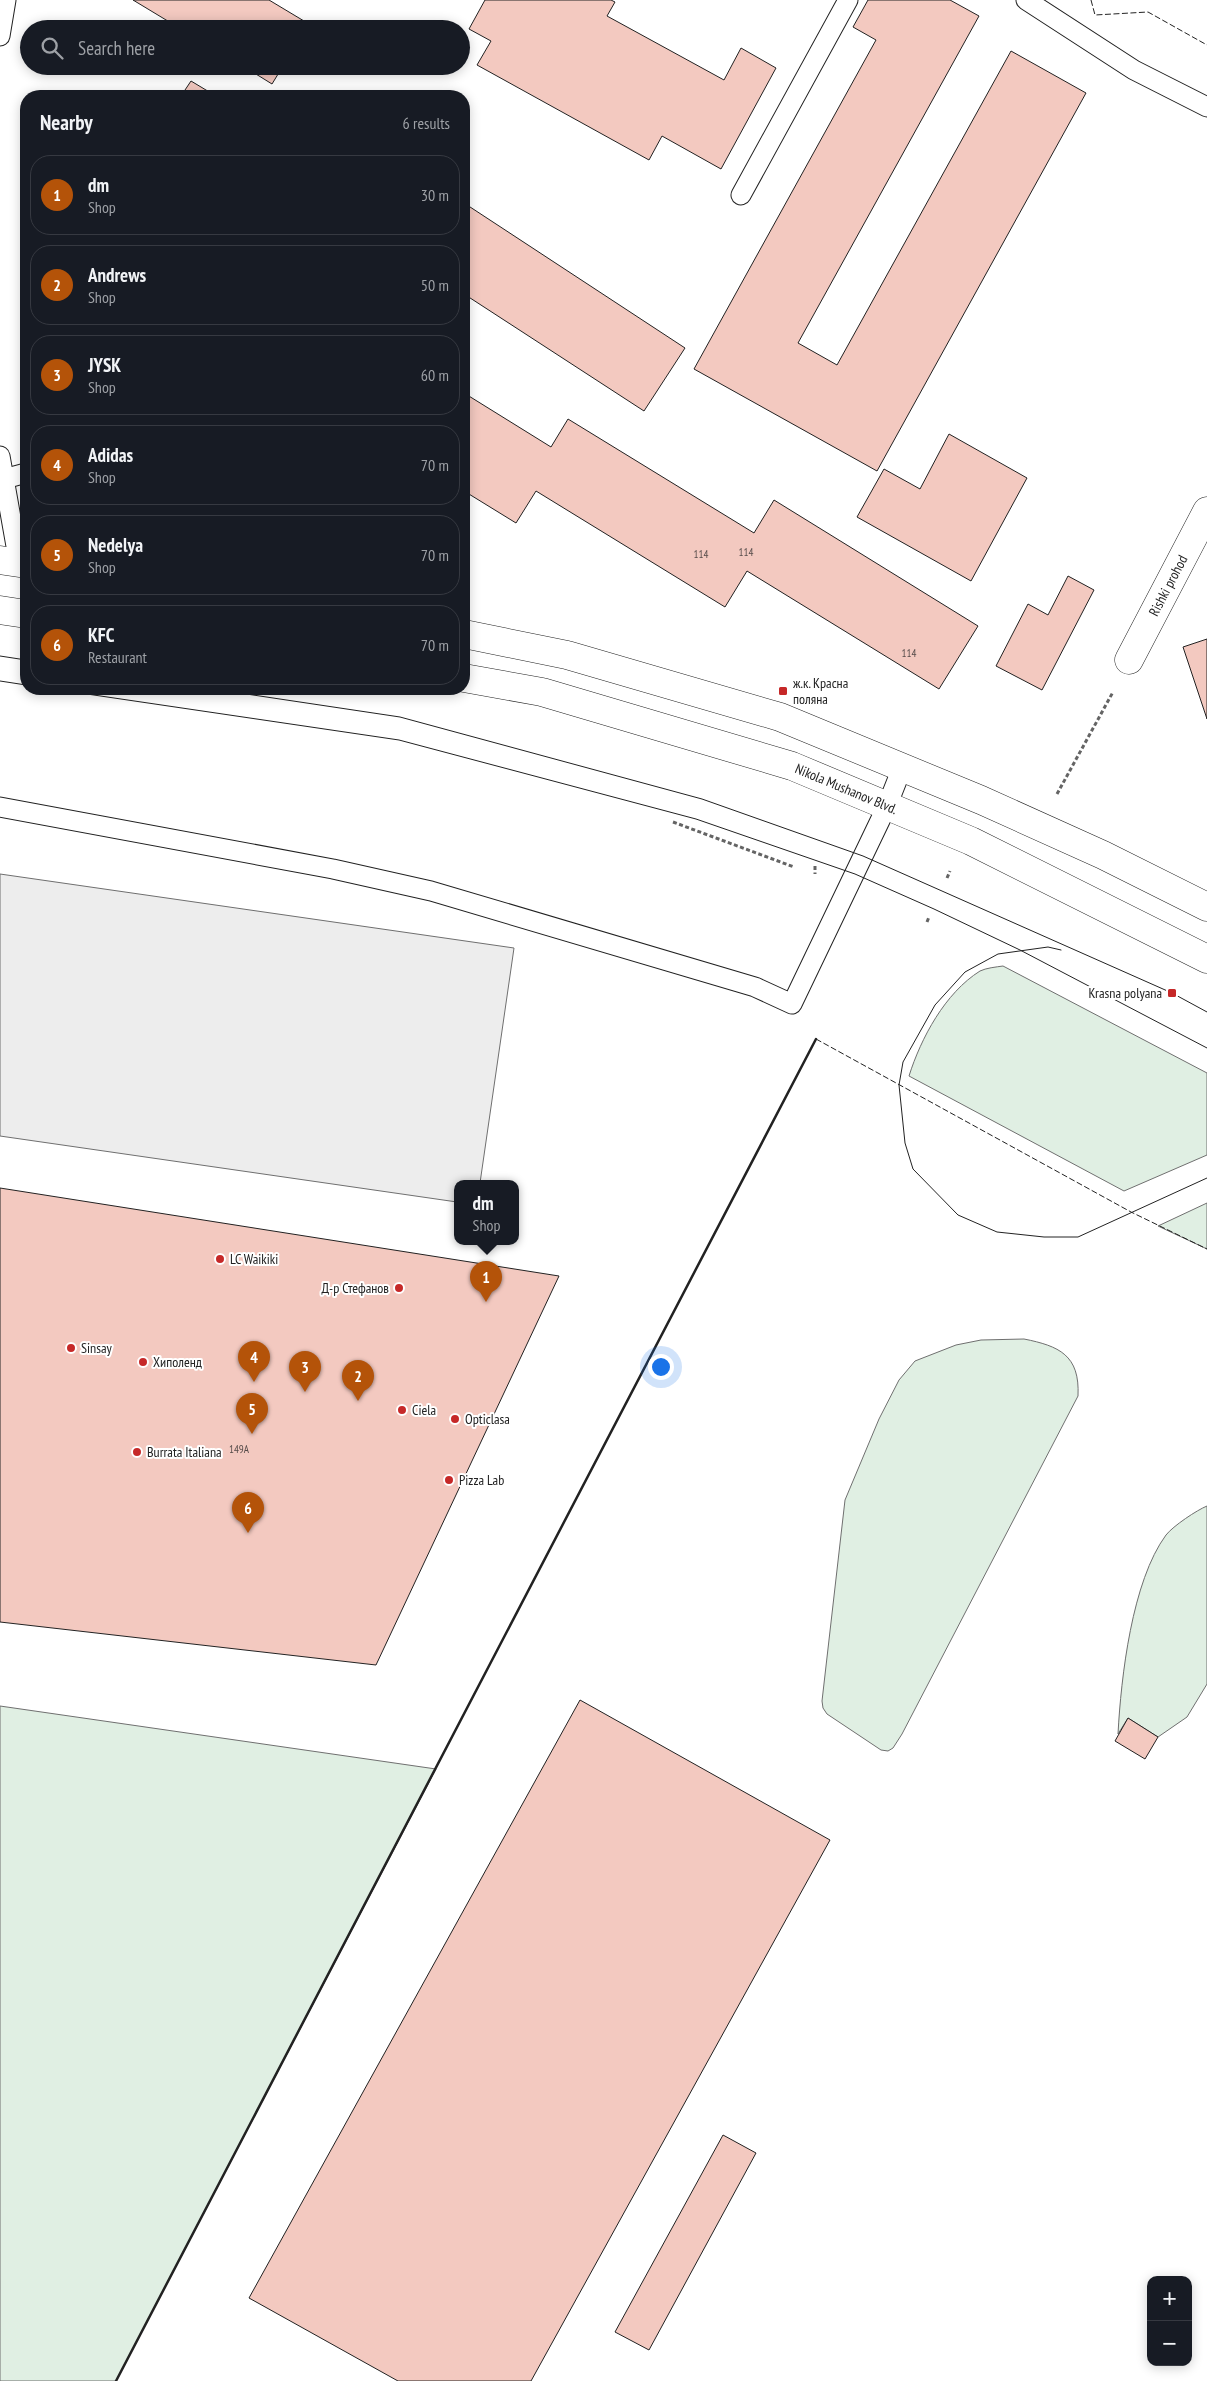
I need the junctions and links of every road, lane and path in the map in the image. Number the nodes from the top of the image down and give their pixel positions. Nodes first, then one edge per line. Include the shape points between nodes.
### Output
1 (6, 0) edge
2 (848, 0) edge
3 (1026, 0) edge
4 (0, 36) edge
5 (1207, 107) edge
6 (740, 195) dead end
7 (0, 456) edge
8 (20, 475) edge
9 (4, 479) junction
10 (0, 501) edge
11 (1207, 511) edge
12 (11, 523) junction
13 (15, 562) edge
14 (0, 610) edge
15 (20, 613) edge
16 (470, 635) edge
17 (1129, 660) joint
18 (470, 679) edge
19 (902, 768) junction
20 (1056, 796) dead end
21 (887, 806) junction
22 (0, 807) edge
23 (673, 822) dead end
24 (815, 866) dead end
25 (794, 867) dead end
26 (815, 874) dead end
27 (1207, 907) edge
28 (929, 917) dead end
29 (927, 922) dead end
30 (1207, 959) edge

1 - 4 lane
2 - 6 lane
3 - 5 lane via 1134,70
7 - 9 lane
8 - 9 lane
9 - 12 lane
10 - 12 lane
11 - 17 main road, Rishki prohod
12 - 13 lane
14 - 15 main road
16 - 19 main road via 567,655 780,717
17 - 20 path
18 - 21 main road, Nikola Mushanov Blvd. via 542,692 783,763
19 - 21 lane
19 - 27 main road via 1103,855
21 - 22 lane via 792,1004 755,987 431,891 333,869
21 - 30 main road, Nikola Mushanov Blvd. via 971,841
23 - 25 path
24 - 26 path
28 - 29 path

